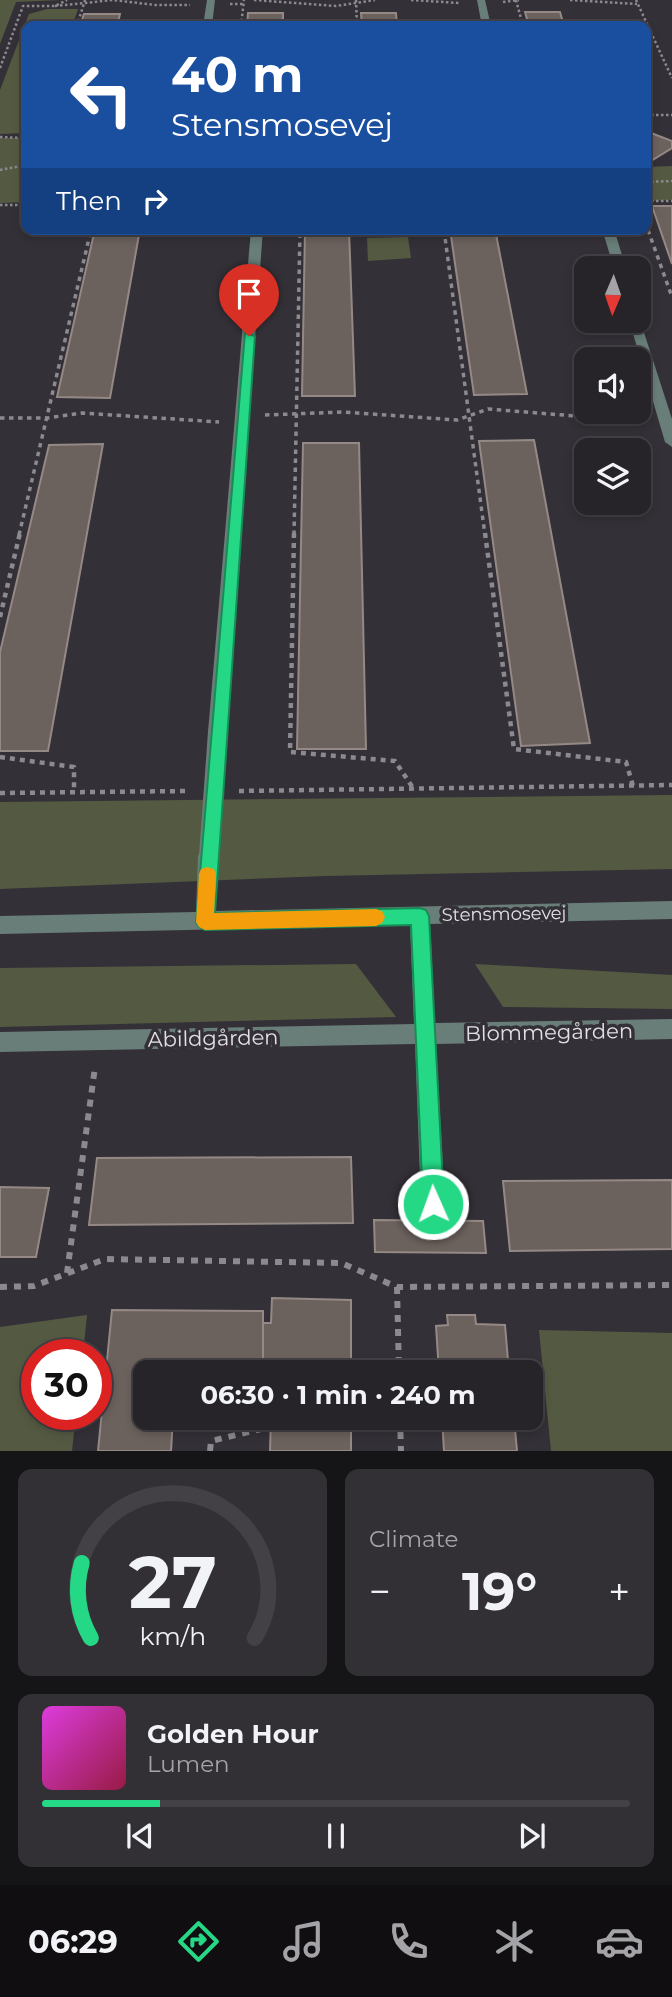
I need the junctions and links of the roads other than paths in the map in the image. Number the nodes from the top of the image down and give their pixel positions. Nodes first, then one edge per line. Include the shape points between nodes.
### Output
1 (481, 0) edge
2 (211, 2) edge
3 (209, 21) edge
4 (486, 21) edge
5 (257, 235) edge
6 (610, 235) edge
7 (616, 256) edge
8 (639, 333) edge
9 (672, 442) edge
10 (672, 910) edge
11 (420, 916) junction
12 (205, 922) junction
13 (0, 925) edge
14 (672, 1029) edge
15 (426, 1035) junction
16 (0, 1042) edge
17 (433, 1204) dead end

1 - 4 street
2 - 3 street
5 - 12 street, bridge
6 - 7 street
8 - 9 street
10 - 11 street, Stensmosevej
11 - 12 street, Stensmosevej
11 - 15 street
12 - 13 street, Stensmosevej
14 - 15 street, Blommegården
15 - 16 street, Abildgården
15 - 17 street

